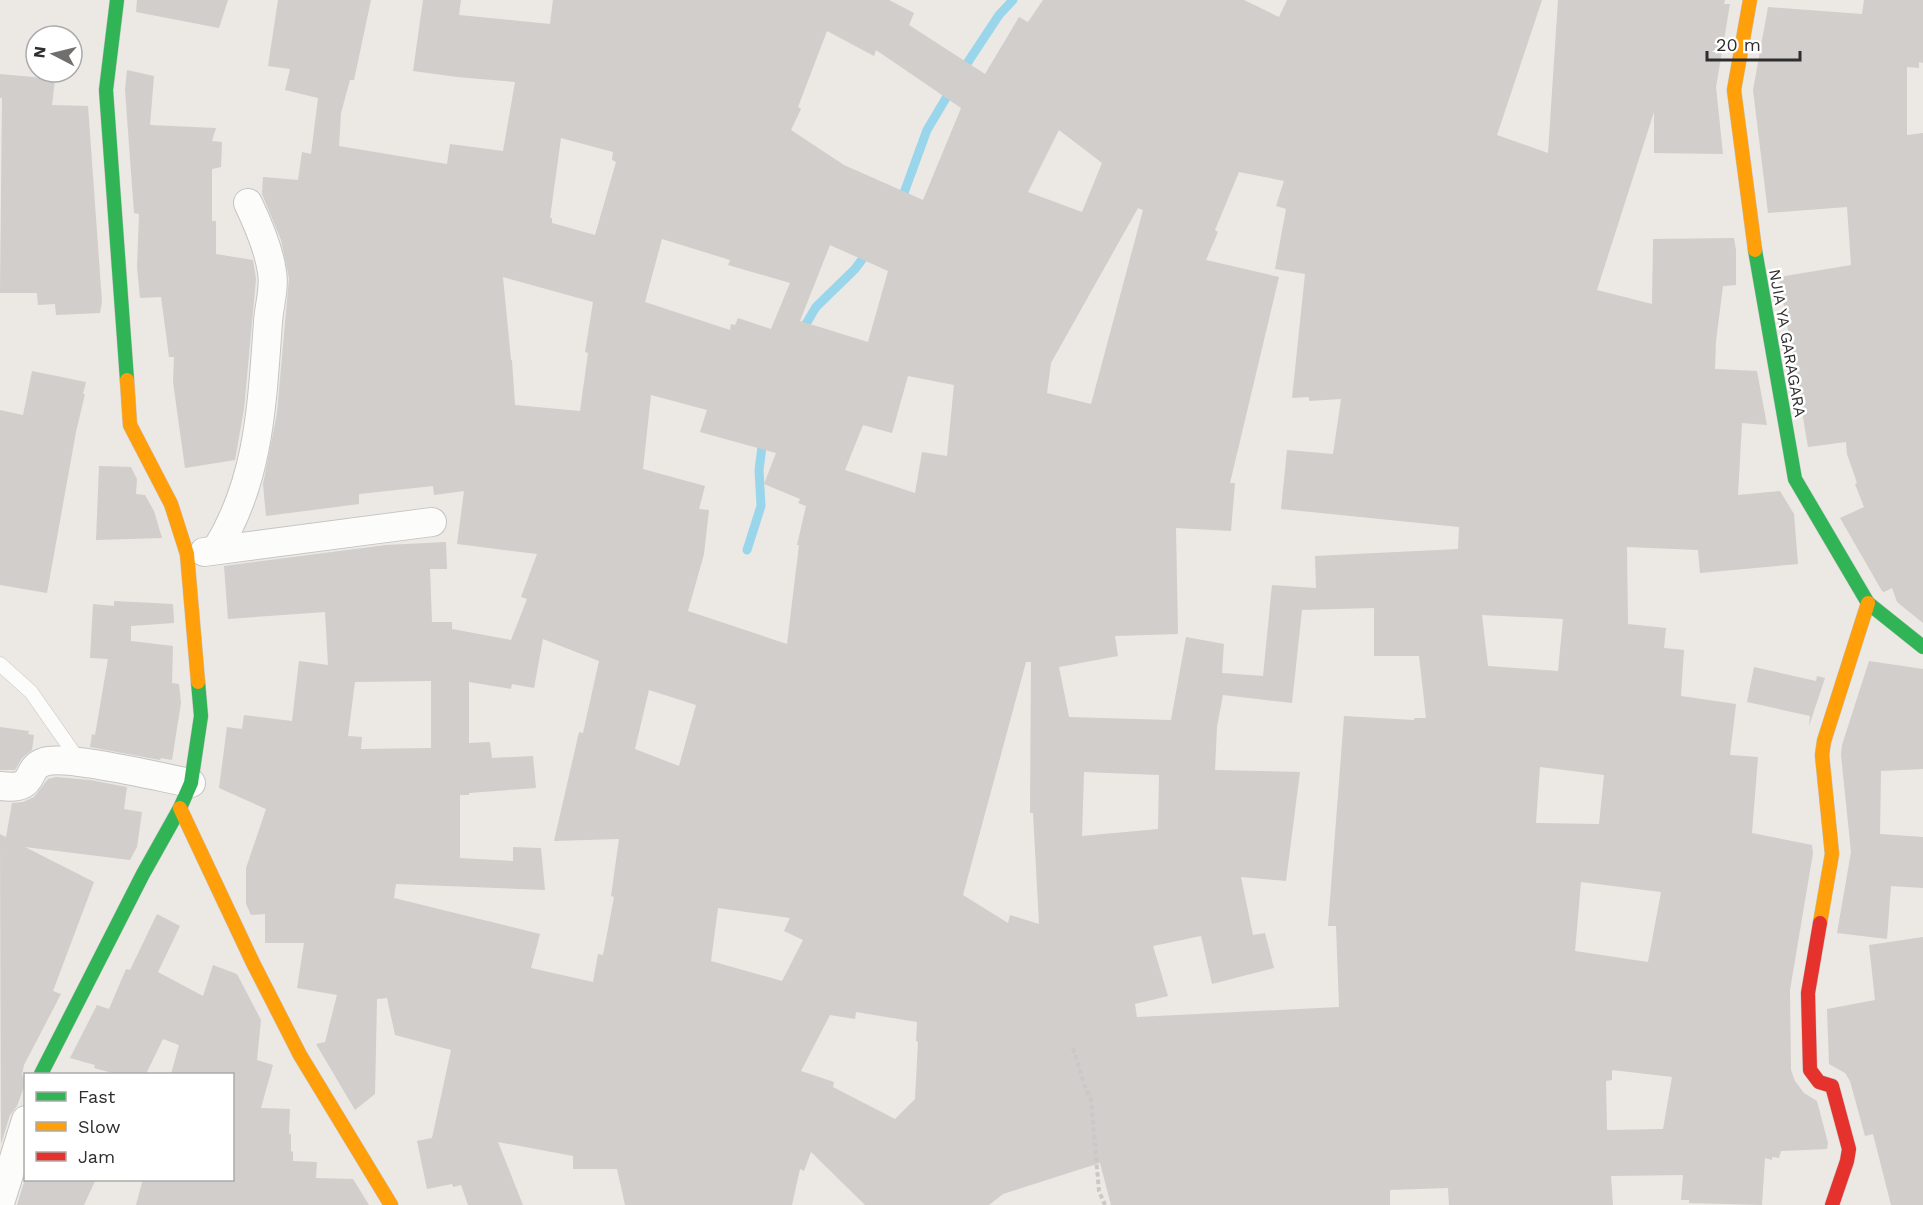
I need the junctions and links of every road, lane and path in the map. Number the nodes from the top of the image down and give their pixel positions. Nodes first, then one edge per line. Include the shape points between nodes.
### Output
1 (117, 0) edge
2 (1750, 0) edge
3 (248, 203) dead end
4 (432, 522) dead end
5 (216, 550) junction
6 (187, 554) junction
7 (1868, 603) junction
8 (1923, 647) edge
9 (0, 664) edge
10 (80, 762) junction
11 (0, 786) edge
12 (185, 796) junction
13 (1073, 1048) dead end
14 (42, 1073) edge
15 (24, 1124) edge
16 (0, 1203) edge
17 (391, 1205) edge
18 (1105, 1205) edge
19 (1832, 1205) edge

1 - 6 street via 106,90 130,425 171,504
2 - 7 street, NJIA YA GARAGARA via 1734,90 1749,219 1796,479
3 - 5 street via 258,222 273,273 266,362 249,477 231,525
4 - 5 street
5 - 6 street
6 - 12 street via 201,716
7 - 8 street, NJIA YA GARAGARA
7 - 19 street via 1822,755 1832,854 1808,993 1810,1070 1819,1082 1832,1086 1849,1149
9 - 10 lane via 31,692
10 - 11 street via 42,762 27,783
10 - 12 street
12 - 14 street
12 - 17 street via 253,963 300,1055
13 - 18 path via 1091,1100 1099,1191
15 - 16 street via 12,1145

